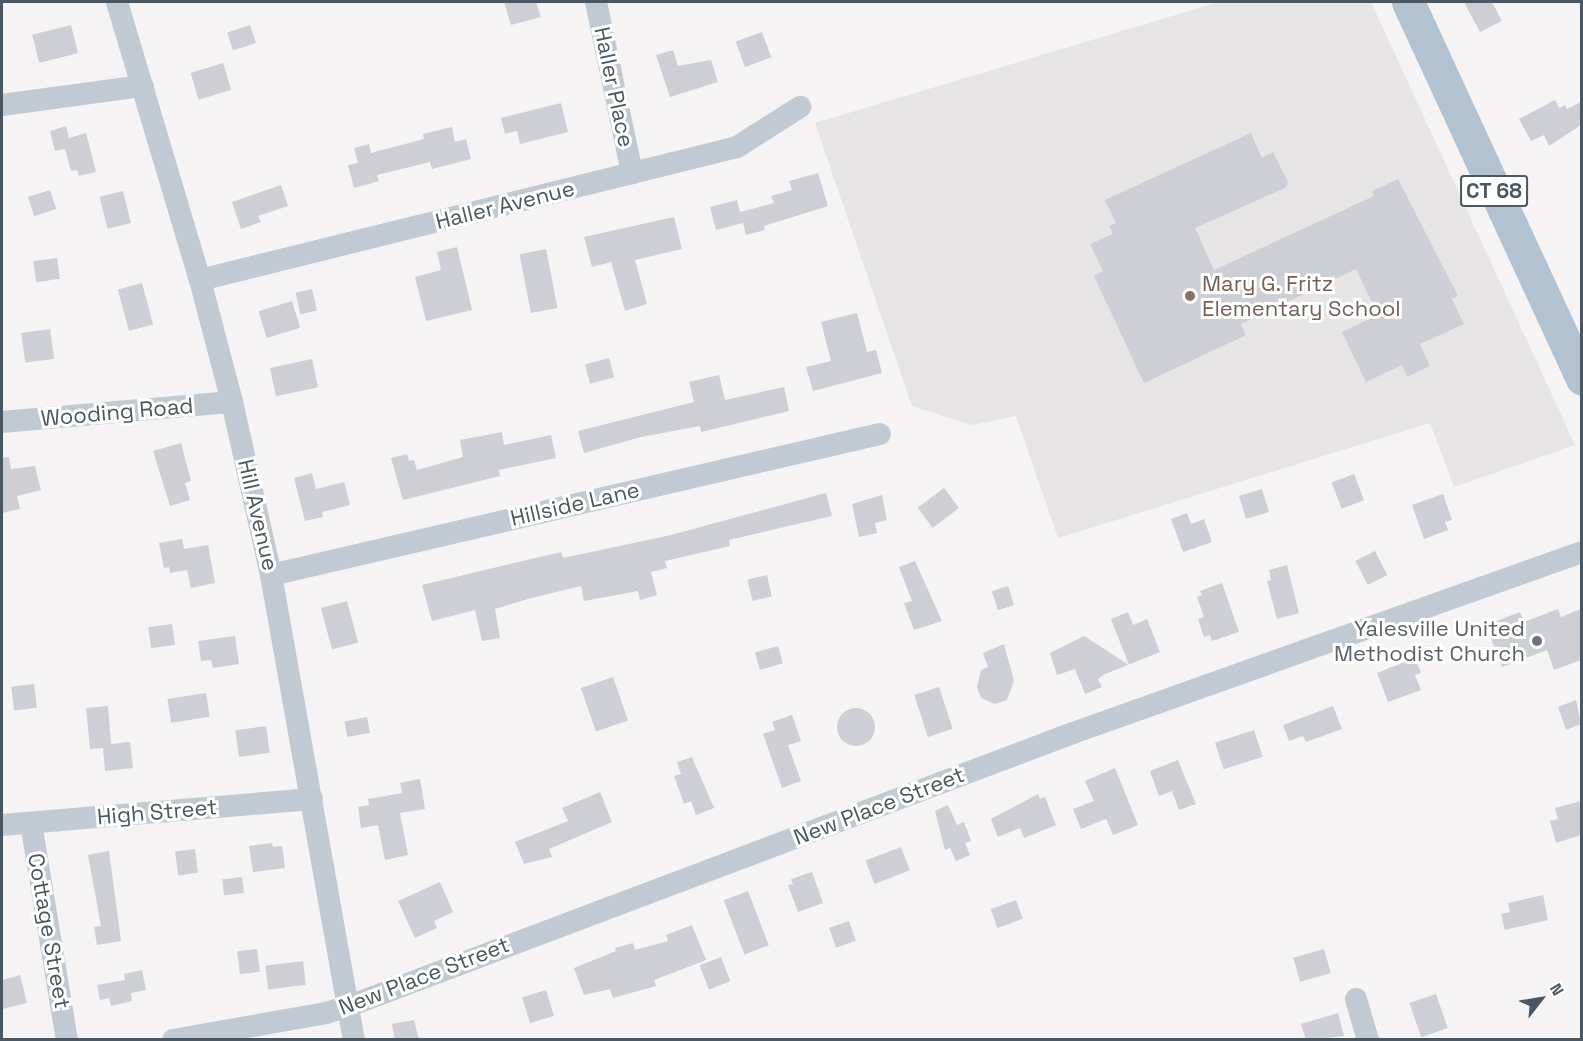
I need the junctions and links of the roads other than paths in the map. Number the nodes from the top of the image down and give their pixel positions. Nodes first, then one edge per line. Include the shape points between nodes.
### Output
1 (117, 2) edge
2 (596, 2) edge
3 (1408, 2) edge
4 (143, 86) junction
5 (2, 105) edge
6 (800, 107) dead end
7 (632, 173) junction
8 (200, 280) junction
9 (1581, 379) edge
10 (232, 402) junction
11 (2, 422) edge
12 (880, 434) dead end
13 (1581, 552) edge
14 (271, 575) junction
15 (312, 799) junction
16 (31, 823) junction
17 (2, 825) edge
18 (1356, 999) dead end
19 (349, 1006) junction
20 (67, 1040) edge
21 (172, 1040) edge
22 (354, 1040) edge
23 (1368, 1040) edge

1 - 4 street, Hill Avenue
2 - 7 street, Haller Place
3 - 9 main road, CT 68
4 - 5 street
4 - 8 street, Hill Avenue
6 - 7 street, Haller Avenue via 737,147
7 - 8 street, Haller Avenue
8 - 10 street, Hill Avenue
10 - 11 street, Wooding Road
10 - 14 street, Hill Avenue
12 - 14 street, Hillside Lane
13 - 19 street, New Place Street via 1073,733
14 - 15 street, Hill Avenue
15 - 16 street, High Street
15 - 19 street, Hill Avenue
16 - 17 street, High Street
16 - 20 street, Cottage Street
18 - 23 street
19 - 21 street, New Place Street
19 - 22 street, Hill Avenue

